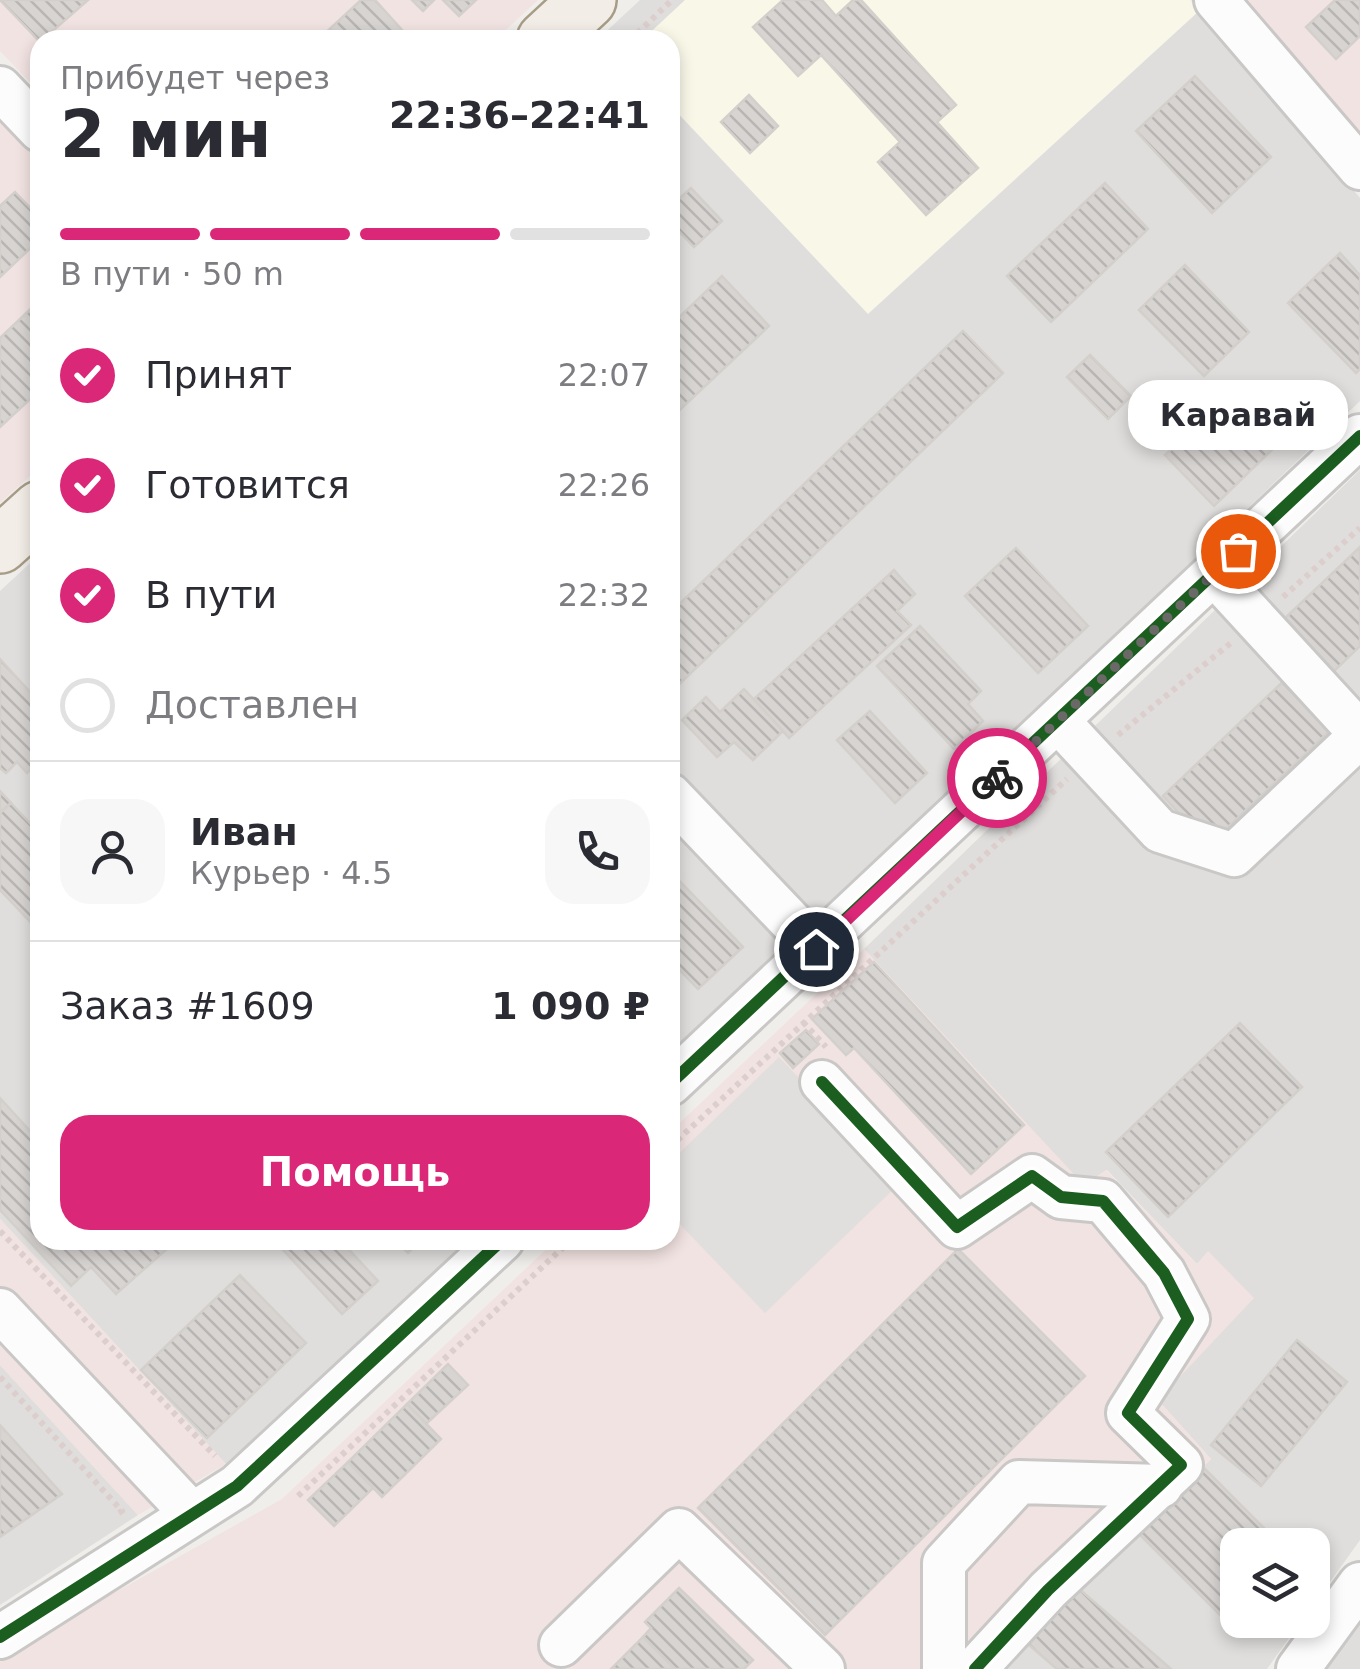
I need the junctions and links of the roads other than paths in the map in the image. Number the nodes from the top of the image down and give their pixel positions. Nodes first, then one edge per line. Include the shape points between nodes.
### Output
1 (588, 0) edge
2 (1216, 0) edge
3 (556, 30) edge
4 (0, 88) edge
5 (30, 120) edge
6 (1360, 168) edge
7 (1360, 436) edge
8 (30, 517) edge
9 (0, 544) edge
10 (1214, 574) junction
11 (1058, 721) junction
12 (1360, 735) edge
13 (680, 806) edge
14 (816, 949) junction
15 (680, 1075) edge
16 (822, 1082) dead end
17 (491, 1250) edge
18 (0, 1310) edge
19 (1160, 1486) junction
20 (192, 1514) junction
21 (1360, 1584) edge
22 (0, 1637) edge
23 (561, 1644) dead end
24 (824, 1669) edge
25 (944, 1669) edge
26 (975, 1669) edge
27 (1298, 1669) edge

1 - 3 main road
2 - 6 street
4 - 5 street
7 - 10 street
8 - 9 main road
10 - 11 street
10 - 12 street
11 - 12 street via 1160,831 1234,855
11 - 14 street
13 - 14 street
14 - 15 street
16 - 19 street via 956,1226 1032,1176 1062,1197 1103,1201 1164,1273 1188,1319 1128,1413 1182,1465
17 - 20 street via 237,1486
18 - 20 street
19 - 25 street via 1019,1482 944,1563
19 - 26 street
20 - 22 street
21 - 27 street
23 - 24 street via 679,1530

